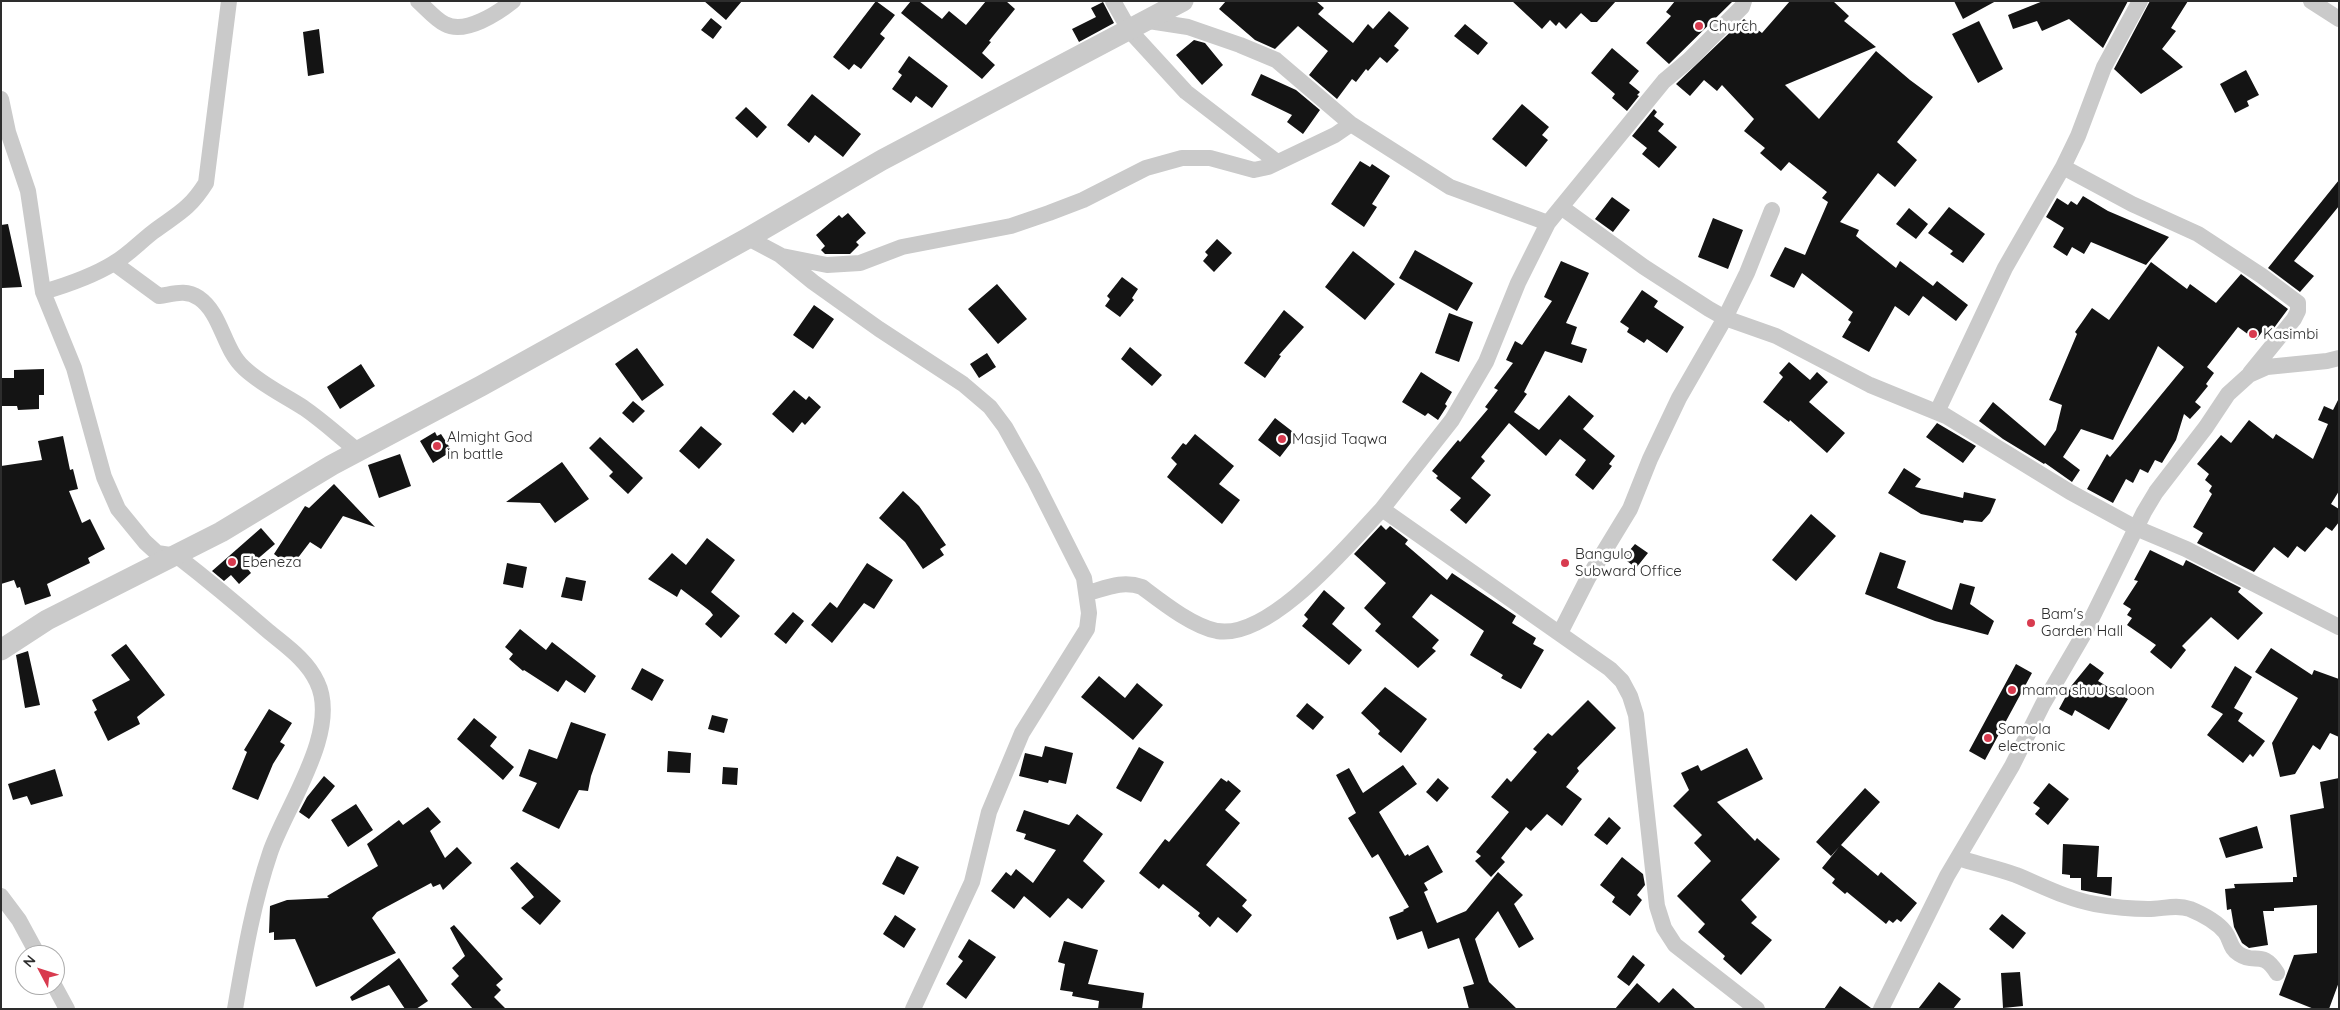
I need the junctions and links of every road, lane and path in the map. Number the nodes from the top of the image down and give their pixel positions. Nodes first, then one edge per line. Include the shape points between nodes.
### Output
1 (229, 1) edge
2 (418, 1) edge
3 (513, 1) edge
4 (1113, 1) edge
5 (1183, 1) edge
6 (1744, 1) edge
7 (2140, 1) edge
8 (2311, 1) edge
9 (2339, 19) edge
10 (1149, 20) junction
11 (1130, 30) junction
12 (1, 99) edge
13 (1351, 124) junction
14 (4, 132) edge
15 (1277, 162) junction
16 (2063, 167) junction
17 (1561, 207) junction
18 (1772, 210) dead end
19 (1548, 223) junction
20 (748, 238) junction
21 (780, 255) junction
22 (114, 263) junction
23 (43, 292) junction
24 (1725, 318) junction
25 (2335, 361) edge
26 (2249, 375) junction
27 (1937, 412) junction
28 (358, 451) junction
29 (1382, 509) junction
30 (2136, 528) junction
31 (177, 556) junction
32 (1088, 593) junction
33 (2339, 626) edge
34 (1560, 633) junction
35 (1, 650) edge
36 (1958, 858) junction
37 (1, 896) edge
38 (33, 945) edge
39 (2277, 973) dead end
40 (59, 995) edge
41 (67, 1009) edge
42 (235, 1009) edge
43 (913, 1009) edge
44 (1757, 1009) edge
45 (1881, 1009) edge

1 - 22 street via 206,183 187,210
2 - 3 street via 446,25 462,27 492,17
4 - 11 street
5 - 10 street
6 - 17 street via 1742,7 1689,60 1664,81
7 - 16 street via 2104,67
8 - 9 street
10 - 11 street
10 - 13 street via 1188,27 1276,60
11 - 15 street via 1186,92
11 - 20 street via 882,160
12 - 14 street
13 - 15 street
13 - 19 street via 1450,188
14 - 23 street via 28,191
15 - 21 street via 1254,170 1210,158 1182,158 1146,168 1083,200 1039,216 993,230 902,247 860,263 827,265
16 - 26 street via 2198,234 2298,303 2294,319
16 - 27 street via 2005,268
17 - 19 street
17 - 24 street via 1644,268
18 - 24 street
19 - 29 street via 1518,283 1486,362 1452,420
20 - 21 street
20 - 28 street
21 - 32 street via 879,329 963,384 990,407 1004,426 1056,521
22 - 23 street via 70,284
22 - 28 street via 159,296 180,292 201,299 208,305 243,368 306,409
23 - 31 street via 74,368 104,477 118,509 157,553
24 - 27 street via 1776,336 1870,386
24 - 34 street via 1679,398 1630,509 1588,578
25 - 26 street via 2267,367
26 - 30 street via 2228,394 2156,492
27 - 30 street
28 - 31 street
29 - 32 street via 1334,562 1291,600 1251,625 1219,631 1201,626 1142,587 1124,582
29 - 34 street
30 - 33 street
30 - 36 street via 2085,632
31 - 35 street via 47,620
31 - 42 street via 302,660 318,684 323,703 313,756 279,829 260,887
32 - 43 street via 1087,629 1022,733 989,812 972,882
34 - 44 street via 1610,669 1630,696 1636,715 1657,906 1664,928 1676,945
36 - 39 street via 2016,875 2068,898 2097,905 2187,908 2201,914 2225,933 2237,954 2245,958 2259,957 2271,964
36 - 45 street
37 - 38 street
40 - 41 street

